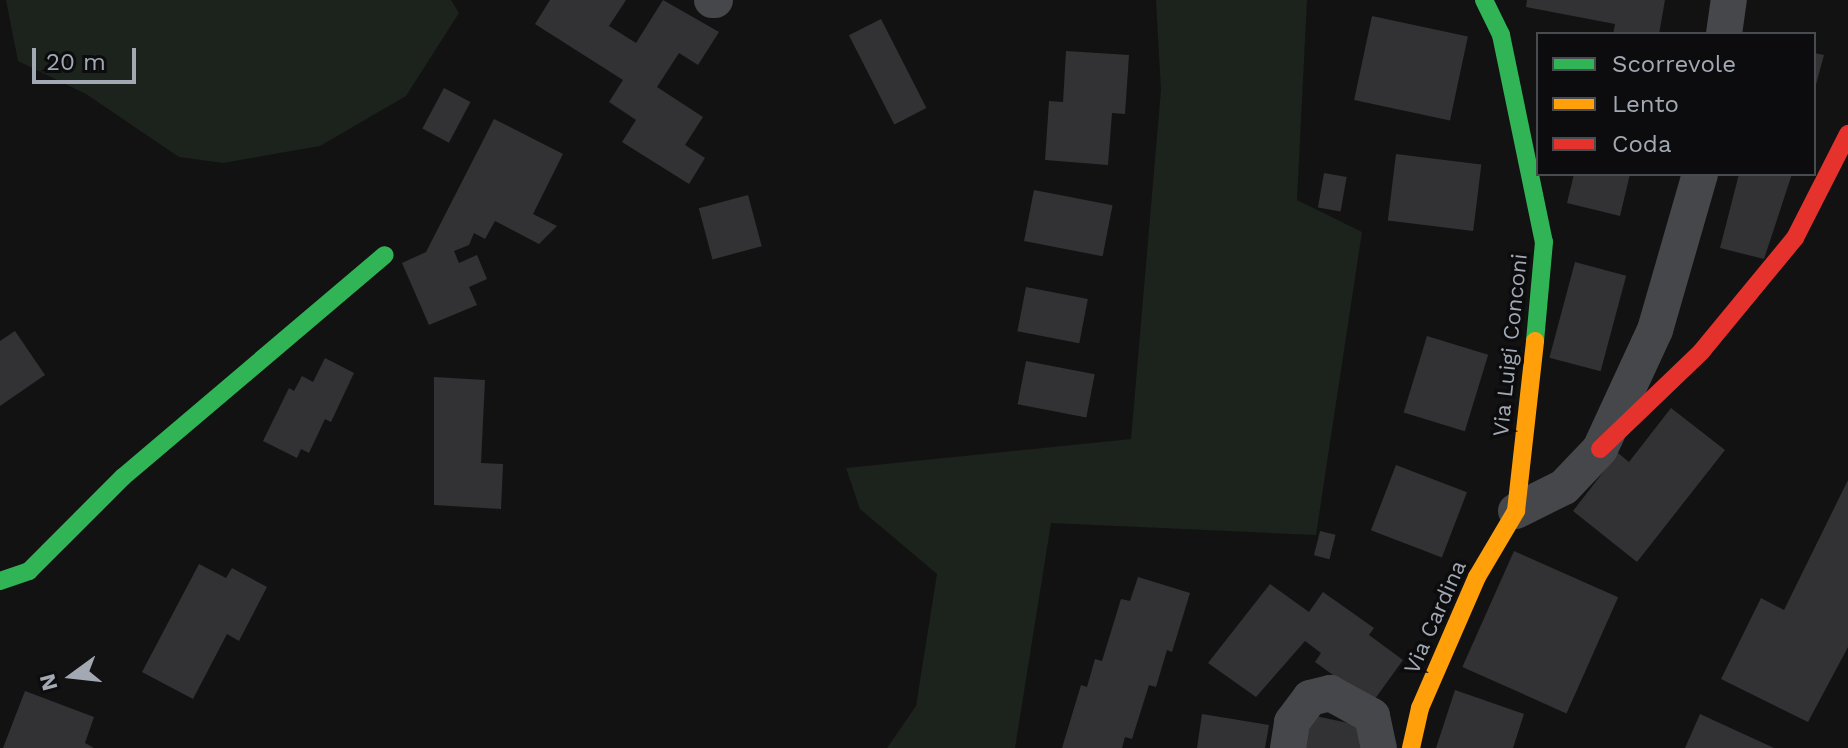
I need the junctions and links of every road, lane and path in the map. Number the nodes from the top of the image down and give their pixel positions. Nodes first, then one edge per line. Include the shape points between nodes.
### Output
1 (1484, 0) edge
2 (1729, 0) edge
3 (1724, 32) edge
4 (1848, 134) edge
5 (1699, 176) edge
6 (385, 255) dead end
7 (1600, 449) junction
8 (1516, 511) junction
9 (0, 581) edge
10 (1288, 748) edge
11 (1379, 748) edge
12 (1411, 748) edge

1 - 8 street, Via Luigi Conconi via 1501,35 1544,242
2 - 3 street
4 - 7 street via 1795,238 1701,352
5 - 7 street via 1655,330
6 - 9 street via 123,477 29,571
7 - 8 street via 1564,487
8 - 12 street, Via Cardina via 1470,592 1420,708
10 - 11 street via 1292,722 1310,698 1330,693 1372,716

